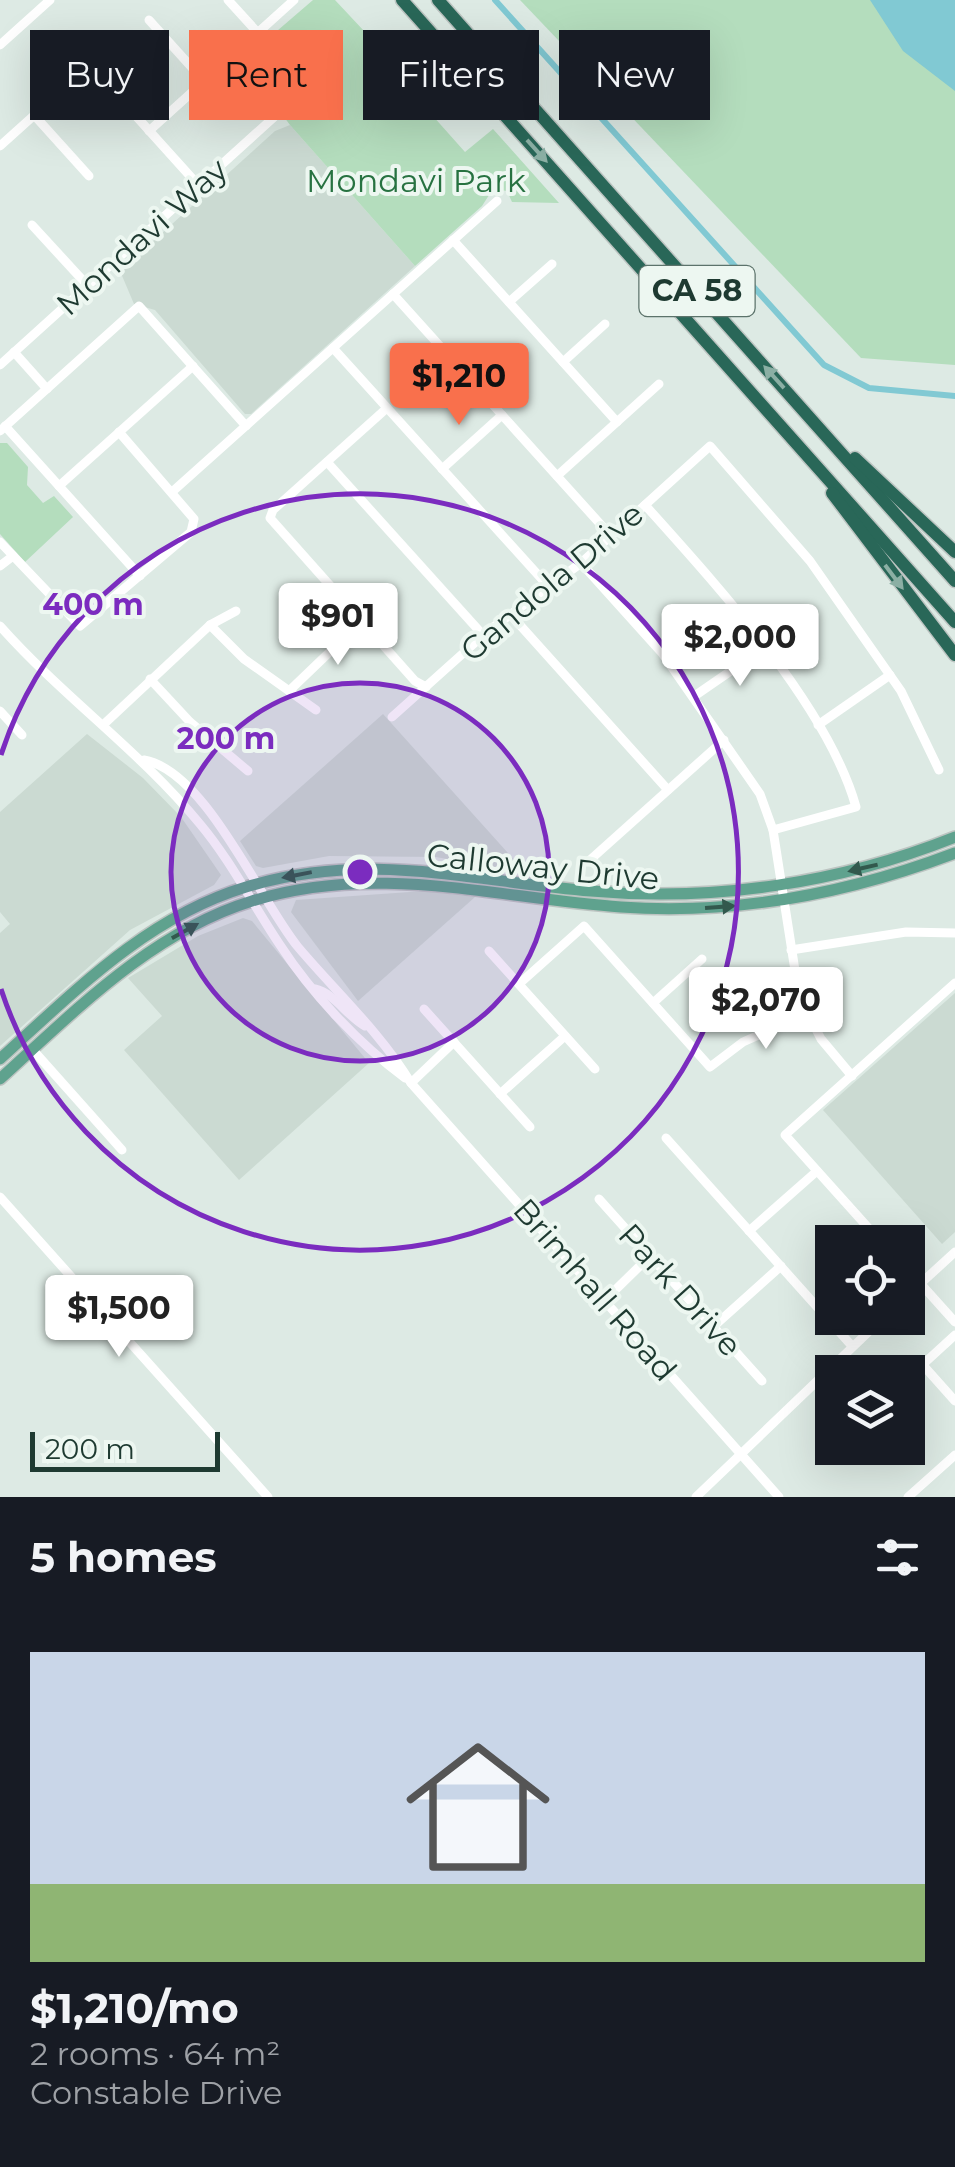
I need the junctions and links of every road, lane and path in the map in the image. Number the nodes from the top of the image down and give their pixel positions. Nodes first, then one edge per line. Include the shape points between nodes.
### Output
1 (50, 0) edge
2 (228, 0) edge
3 (294, 0) edge
4 (402, 0) edge
5 (438, 0) edge
6 (148, 20) dead end
7 (255, 30) edge
8 (261, 30) edge
9 (0, 45) edge
10 (189, 65) edge
11 (189, 94) edge
12 (30, 119) edge
13 (39, 120) edge
14 (140, 120) edge
15 (271, 120) edge
16 (149, 130) junction
17 (0, 146) edge
18 (90, 176) dead end
19 (199, 186) junction
20 (497, 201) dead end
21 (32, 225) dead end
22 (453, 240) junction
23 (552, 264) dead end
24 (88, 286) junction
25 (393, 294) junction
26 (509, 302) junction
27 (606, 324) dead end
28 (333, 348) junction
29 (14, 352) junction
30 (563, 362) junction
31 (0, 365) edge
32 (192, 366) junction
33 (659, 384) dead end
34 (46, 389) junction
35 (387, 408) junction
36 (502, 415) junction
37 (810, 418) junction
38 (617, 422) junction
39 (246, 426) junction
40 (2, 429) edge
41 (119, 432) junction
42 (797, 441) junction
43 (327, 462) junction
44 (442, 469) junction
45 (557, 476) junction
46 (59, 486) junction
47 (172, 492) junction
48 (645, 505) junction
49 (611, 536) junction
50 (4, 549) edge
51 (955, 552) edge
52 (581, 563) junction
53 (0, 566) edge
54 (140, 576) junction
55 (952, 577) edge
56 (549, 587) junction
57 (236, 611) dead end
58 (510, 614) junction
59 (362, 620) junction
60 (955, 624) edge
61 (210, 625) junction
62 (0, 626) edge
63 (483, 635) junction
64 (764, 648) junction
65 (955, 654) edge
66 (890, 674) junction
67 (150, 678) junction
68 (426, 687) junction
69 (290, 691) junction
70 (693, 698) junction
71 (0, 710) edge
72 (316, 710) dead end
73 (392, 717) dead end
74 (103, 725) junction
75 (818, 725) junction
76 (22, 735) dead end
77 (724, 740) junction
78 (144, 760) junction
79 (939, 770) dead end
80 (248, 772) dead end
81 (668, 790) junction
82 (772, 830) junction
83 (955, 838) edge
84 (955, 854) edge
85 (590, 860) dead end
86 (445, 878) junction
87 (258, 884) junction
88 (781, 884) junction
89 (244, 888) junction
90 (267, 898) junction
91 (252, 901) junction
92 (783, 901) junction
93 (955, 933) edge
94 (144, 936) junction
95 (791, 950) junction
96 (489, 951) dead end
97 (702, 958) dead end
98 (955, 983) edge
99 (518, 984) junction
100 (102, 988) junction
101 (314, 989) junction
102 (73, 992) junction
103 (653, 1002) junction
104 (424, 1009) dead end
105 (806, 1014) junction
106 (372, 1030) junction
107 (565, 1036) junction
108 (454, 1042) junction
109 (33, 1050) junction
110 (0, 1059) edge
111 (594, 1069) dead end
112 (852, 1076) junction
113 (0, 1079) edge
114 (411, 1083) junction
115 (500, 1094) junction
116 (530, 1127) dead end
117 (666, 1138) dead end
118 (122, 1150) dead end
119 (816, 1170) junction
120 (598, 1198) dead end
121 (1, 1200) edge
122 (866, 1225) edge
123 (749, 1231) junction
124 (955, 1252) edge
125 (650, 1256) junction
126 (780, 1266) junction
127 (925, 1279) edge
128 (925, 1289) edge
129 (605, 1300) junction
130 (955, 1322) edge
131 (713, 1327) junction
132 (864, 1335) edge
133 (955, 1335) edge
134 (852, 1346) junction
135 (925, 1361) edge
136 (925, 1367) edge
137 (762, 1382) dead end
138 (955, 1401) edge
139 (740, 1453) junction
140 (955, 1455) edge
141 (268, 1497) edge
142 (696, 1497) edge
143 (778, 1497) edge
144 (908, 1497) edge

1 - 9 street
2 - 7 street
3 - 8 street
4 -> 42 highway, CA 58
37 -> 5 highway, CA 58
6 - 10 street
11 - 16 street
12 - 17 street
13 - 18 street
14 - 16 street
15 - 19 street, Mondavi Way
16 - 19 street
19 - 24 street, Mondavi Way
20 - 22 street
21 - 24 street
22 - 25 street
22 - 26 street
23 - 26 street
24 - 29 street, Mondavi Way
25 - 28 street
25 - 36 street
26 - 30 street
27 - 30 street
28 - 35 street
28 - 39 street
29 - 31 street, Mondavi Way
29 - 34 street
30 - 38 street
32 - 34 street via 139,306
32 - 39 street
32 - 41 street
33 - 38 street
34 - 40 street
35 - 43 street
35 - 44 street
36 - 44 street
36 - 45 street
37 - 51 highway
37 - 55 highway, CA 58
38 - 45 street
39 - 47 street
40 - 46 street
41 - 46 street
41 - 47 street
42 - 60 highway, CA 58
42 -> 65 highway
43 - 59 street via 270,518
43 - 63 street
44 - 56 street
45 - 49 street
46 - 54 street
47 - 54 street via 196,524
48 - 49 street, Gandola Drive
48 - 64 street
48 - 66 street, Gandola Drive via 710,446 799,546
49 - 52 street, Gandola Drive
50 - 53 street
50 - 54 street via 80,626
52 - 56 street, Gandola Drive
52 - 70 street
56 - 58 street, Gandola Drive
57 - 61 street
58 - 63 street, Gandola Drive
58 - 81 street
59 - 68 street
59 - 69 street
61 - 67 street
61 - 69 street
62 - 74 street, Brimhall Road
63 - 68 street, Gandola Drive
64 - 70 street
64 - 75 street
66 - 75 street
66 - 79 street
67 - 74 street
67 - 80 street
68 - 73 street, Gandola Drive
69 - 72 street
70 - 77 street
71 - 76 street
74 - 78 street, Brimhall Road
75 - 82 street via 856,807
77 - 81 street
77 - 82 street via 760,794
78 - 87 street, Brimhall Road via 158,762 201,802
78 - 89 street, Brimhall Road via 202,826
81 - 85 street
82 - 88 street
83 -> 88 main road, Calloway Drive via 868,867
84 - 92 main road, Calloway Drive
86 -> 87 main road, Calloway Drive via 357,867
86 - 88 main road, Calloway Drive via 640,894
86 - 90 main road, Calloway Drive
86 -> 92 main road, Calloway Drive via 637,908
87 - 89 main road, Calloway Drive
87 - 90 street, Brimhall Road
88 - 92 street
89 - 91 street, Brimhall Road
89 - 94 main road, Calloway Drive
90 - 91 main road, Calloway Drive
90 - 106 street, Brimhall Road via 295,943
100 -> 91 main road, Calloway Drive via 158,946
91 - 101 street, Brimhall Road
92 - 95 street
93 - 95 street via 906,932
94 - 100 main road via 141,950 104,978
94 - 102 main road, Calloway Drive
95 - 105 street
96 - 99 street
97 - 103 street
98 - 112 street
99 - 103 street via 584,926
99 - 107 street
100 - 109 main road, Calloway Drive
101 - 106 street
101 - 114 street, Brimhall Road
102 - 109 main road via 67,1010 34,1039
102 - 110 main road, Calloway Drive
103 - 105 street via 710,1067 743,1042
104 - 108 street
105 - 112 street
106 - 114 street, Brimhall Road
107 - 111 street
107 - 115 street
108 - 114 street
108 - 115 street
109 - 113 main road, Calloway Drive
109 - 118 street
112 - 119 street via 785,1135
114 - 129 street, Brimhall Road
115 - 116 street
117 - 123 street
119 - 122 street
119 - 123 street
120 - 125 street, Park Drive
121 - 141 street
123 - 126 street
124 - 127 street
125 - 129 street
125 - 131 street, Park Drive
126 - 131 street
126 - 134 street
128 - 130 street
129 - 139 street, Brimhall Road
131 - 137 street, Park Drive
132 - 134 street
133 - 135 street
134 - 139 street
136 - 138 street
139 - 142 street
139 - 143 street, Brimhall Road
140 - 144 street

